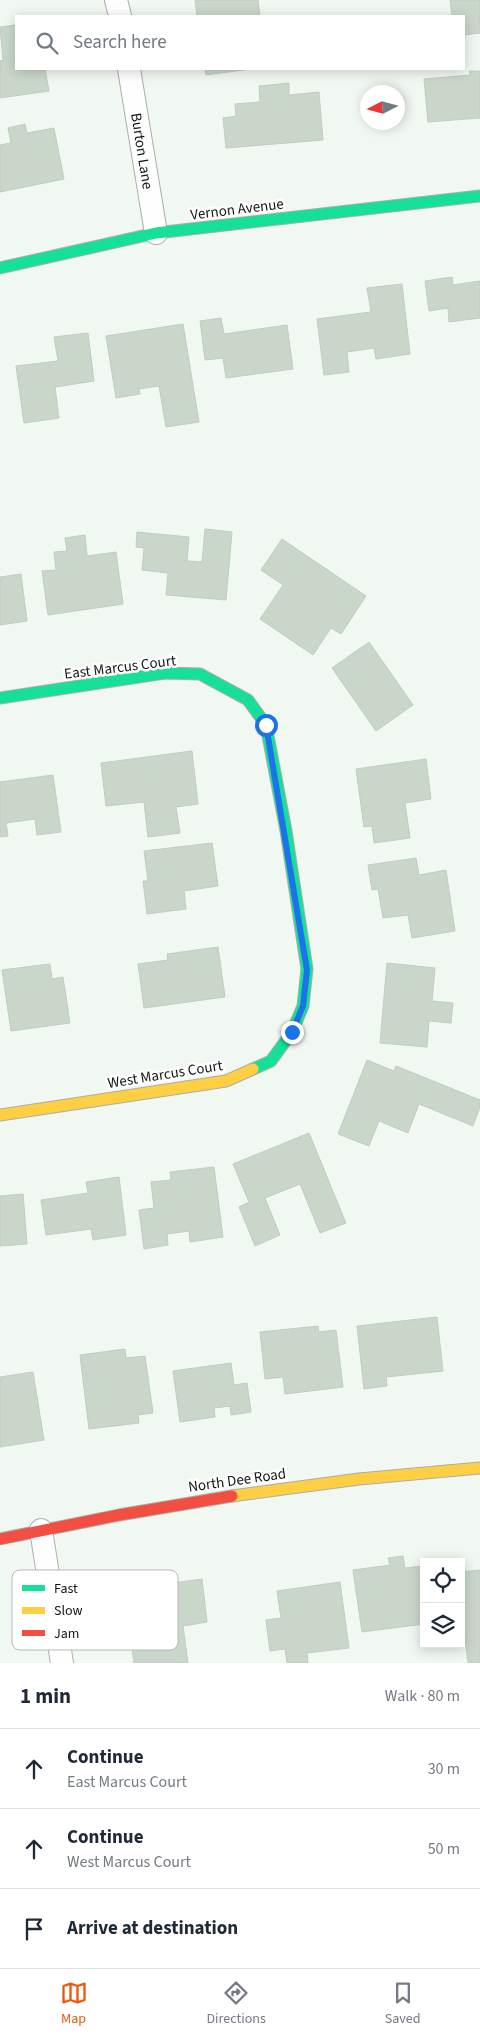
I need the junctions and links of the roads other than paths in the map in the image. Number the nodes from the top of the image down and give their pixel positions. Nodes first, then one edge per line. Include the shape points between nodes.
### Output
1 (116, 0) edge
2 (120, 15) edge
3 (129, 70) edge
4 (480, 196) edge
5 (156, 233) junction
6 (0, 268) edge
7 (0, 698) edge
8 (286, 831) joint
9 (0, 1115) edge
10 (480, 1468) edge
11 (41, 1530) junction
12 (0, 1539) edge
13 (47, 1570) edge
14 (60, 1650) edge
15 (62, 1663) edge

1 - 2 street
3 - 5 street, Burton Lane
4 - 5 street, Vernon Avenue
5 - 6 street, Vernon Avenue
7 - 8 street, East Marcus Court via 165,673 200,674 248,700 266,725
8 - 9 street, West Marcus Court via 307,970 303,1006 292,1032 271,1061 226,1081
10 - 11 street, North Dee Road via 408,1473 204,1499
11 - 12 street, North Dee Road
11 - 13 street
14 - 15 street

